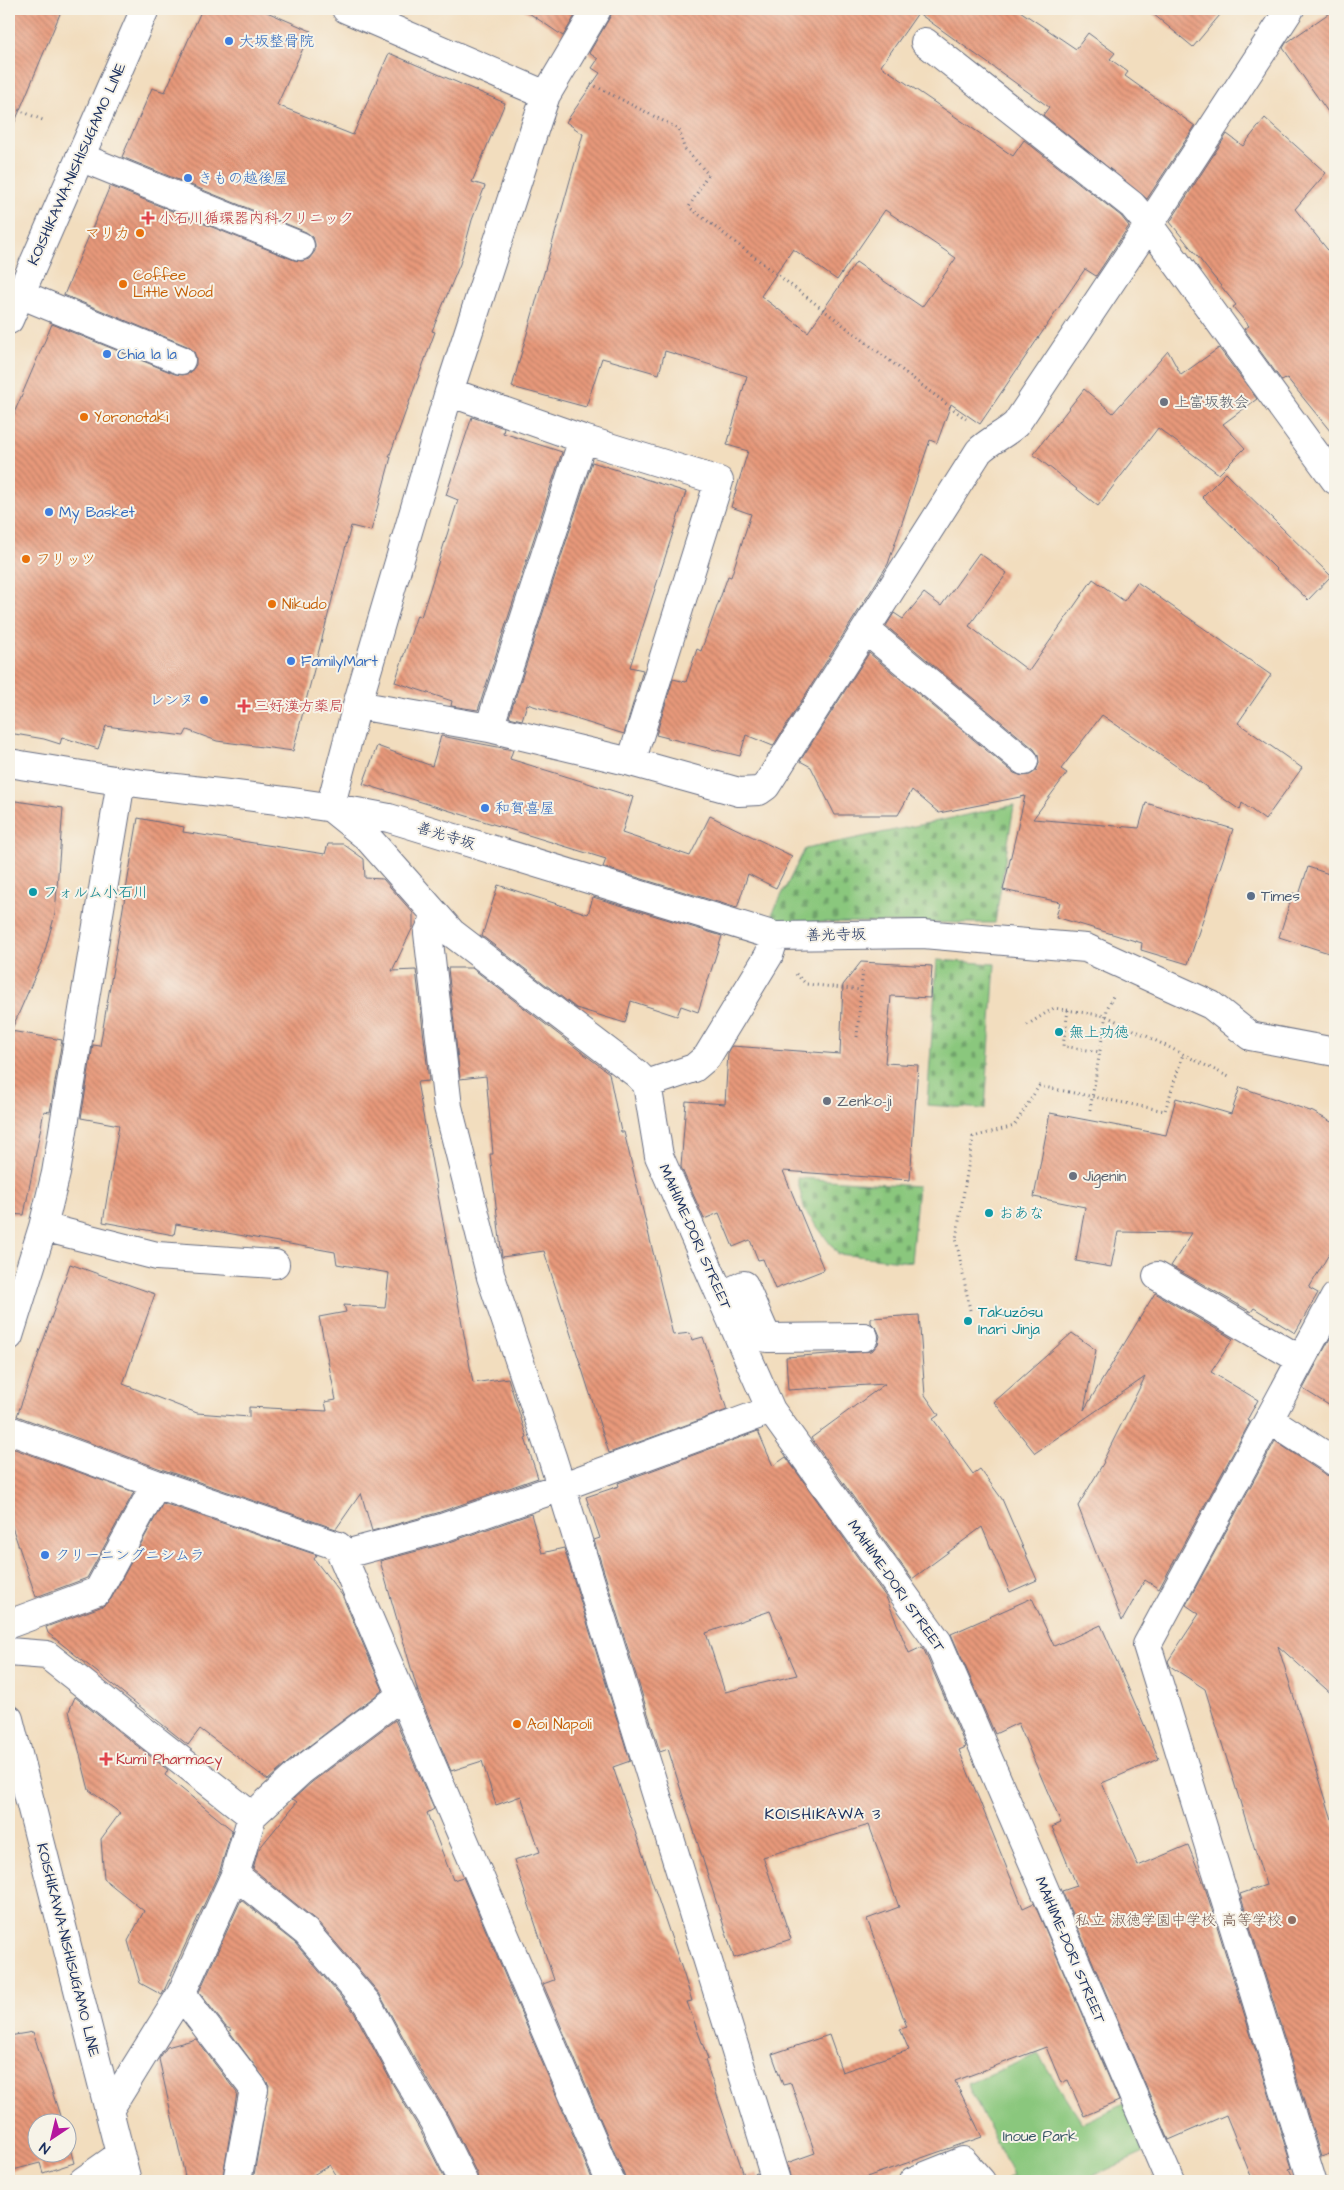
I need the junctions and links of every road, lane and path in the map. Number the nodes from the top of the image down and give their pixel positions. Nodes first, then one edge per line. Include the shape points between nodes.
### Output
1 (145, 9) edge
2 (346, 9) edge
3 (597, 9) edge
4 (1290, 9) edge
5 (924, 42) dead end
6 (562, 67) junction
7 (546, 95) junction
8 (9, 106) edge
9 (45, 121) dead end
10 (80, 157) junction
11 (1149, 225) junction
12 (300, 246) dead end
13 (20, 294) junction
14 (9, 320) edge
15 (181, 360) dead end
16 (449, 392) junction
17 (960, 414) dead end
18 (583, 439) junction
19 (1335, 480) edge
20 (866, 630) junction
21 (357, 705) junction
22 (489, 728) junction
23 (1024, 761) dead end
24 (631, 762) junction
25 (9, 763) edge
26 (121, 781) junction
27 (330, 808) junction
28 (436, 917) junction
29 (865, 934) junction
30 (775, 936) junction
31 (791, 969) dead end
32 (861, 990) junction
33 (1107, 1009) dead end
34 (1068, 1010) junction
35 (1106, 1016) junction
36 (1027, 1025) dead end
37 (857, 1037) dead end
38 (1100, 1052) junction
39 (1335, 1052) edge
40 (1183, 1054) junction
41 (1229, 1077) dead end
42 (647, 1084) junction
43 (1092, 1095) junction
44 (1090, 1110) dead end
45 (43, 1227) junction
46 (275, 1264) dead end
47 (1157, 1276) dead end
48 (721, 1296) junction
49 (1335, 1297) edge
50 (970, 1310) dead end
51 (9, 1336) edge
52 (864, 1337) dead end
53 (1301, 1360) junction
54 (771, 1410) junction
55 (1269, 1419) junction
56 (9, 1430) edge
57 (1335, 1462) edge
58 (156, 1484) junction
59 (561, 1488) junction
60 (342, 1555) junction
61 (9, 1624) edge
62 (9, 1652) edge
63 (402, 1695) junction
64 (9, 1720) edge
65 (252, 1816) junction
66 (235, 1874) junction
67 (181, 1994) junction
68 (108, 2110) junction
69 (120, 2154) junction
70 (932, 2178) edge
71 (82, 2181) edge
72 (127, 2181) edge
73 (237, 2181) edge
74 (464, 2181) edge
75 (610, 2181) edge
76 (776, 2181) edge
77 (981, 2181) edge
78 (1170, 2181) edge
79 (1312, 2181) edge

1 - 10 street, KOISHIKAWA-NISHISUGAMO LINE
2 - 7 street
3 - 6 street
4 - 11 street
5 - 11 street via 1132,205
6 - 7 street
6 - 17 path via 679,128 684,148 708,174 689,207
7 - 16 street
8 - 9 path
10 - 12 street
10 - 13 street, KOISHIKAWA-NISHISUGAMO LINE
11 - 19 street
11 - 20 street via 1016,424 979,451
13 - 14 street, KOISHIKAWA-NISHISUGAMO LINE
13 - 15 street
16 - 18 street
16 - 21 street
18 - 22 street
18 - 24 street via 719,481
20 - 23 street
20 - 24 street via 772,777 759,791 749,793 724,788
21 - 22 street
21 - 27 street
22 - 24 street
25 - 26 street, 善光寺坂
26 - 27 street, 善光寺坂
26 - 45 street via 56,1173
27 - 28 street via 367,837
27 - 30 street, 善光寺坂 via 389,818
28 - 42 street via 452,933
28 - 59 street via 428,934 448,1107 491,1277
29 - 30 street, 善光寺坂
29 - 32 path
29 - 39 street, 善光寺坂 via 923,934 1086,948 1213,996 1250,1036
30 - 42 street via 769,955 707,1056 694,1068
31 - 32 path via 806,984
32 - 37 path
33 - 35 path
34 - 35 path
34 - 36 path via 1054,1008
34 - 38 path via 1062,1046
35 - 38 path
35 - 40 path
38 - 43 path
40 - 41 path
40 - 43 path via 1165,1112
42 - 48 street, MAIHIME-DORI STREET via 659,1156
43 - 44 path
43 - 50 path via 1039,1086 1014,1126 973,1137 956,1239
45 - 46 street via 157,1256
45 - 51 street
47 - 53 street
48 - 52 street via 744,1285 767,1338
48 - 54 street, MAIHIME-DORI STREET
49 - 53 street
53 - 55 street
54 - 59 street
54 - 78 street, MAIHIME-DORI STREET via 938,1642
55 - 57 street
55 - 79 street via 1147,1645
56 - 58 street
58 - 60 street via 338,1546
58 - 61 street via 98,1592
59 - 60 street via 442,1528
59 - 76 street
60 - 63 street
62 - 65 street via 47,1655
63 - 65 street via 302,1770
63 - 75 street
64 - 68 street, KOISHIKAWA-NISHISUGAMO LINE
65 - 66 street
66 - 67 street
66 - 74 street via 306,1932 366,2003
67 - 68 street
67 - 73 street via 254,2089
68 - 69 street, KOISHIKAWA-NISHISUGAMO LINE
69 - 71 street
69 - 72 street, KOISHIKAWA-NISHISUGAMO LINE
70 - 77 street via 963,2161

